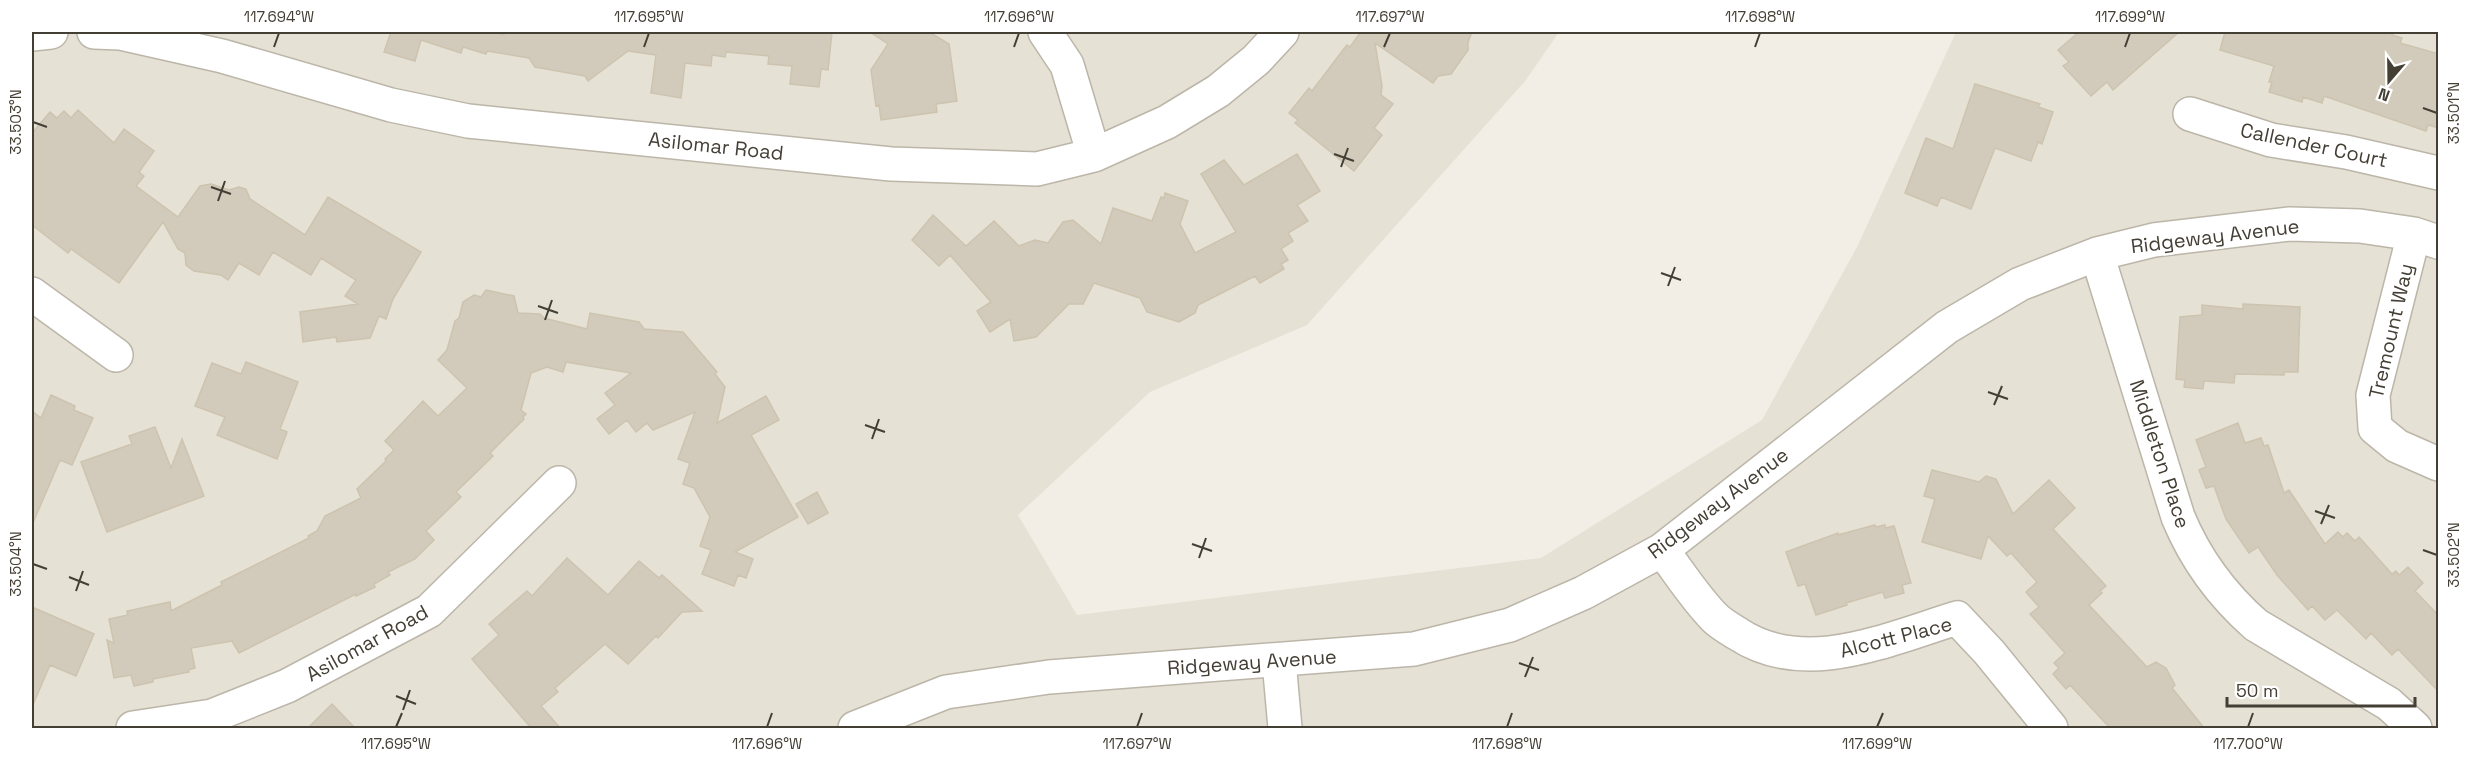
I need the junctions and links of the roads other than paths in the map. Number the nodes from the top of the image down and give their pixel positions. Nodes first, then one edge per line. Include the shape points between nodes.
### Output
1 (51, 32) edge
2 (111, 32) edge
3 (1045, 32) edge
4 (1282, 32) edge
5 (32, 34) edge
6 (2190, 114) dead end
7 (1094, 155) junction
8 (2439, 173) edge
9 (2426, 238) edge
10 (2097, 254) junction
11 (32, 294) edge
12 (116, 354) dead end
13 (2439, 464) edge
14 (559, 483) dead end
15 (1662, 550) junction
16 (1279, 661) junction
17 (214, 722) edge
18 (133, 729) edge
19 (855, 729) edge
20 (1285, 729) edge
21 (2051, 729) edge
22 (2415, 729) edge

1 - 5 street
2 - 7 street, Asilomar Road via 222,56 391,105 468,121 915,165 1037,170
3 - 7 street via 1067,65
4 - 7 street, Asilomar Road via 1218,91 1167,122
6 - 8 street, Callender Court via 2271,140
9 - 10 street, Ridgeway Avenue via 2360,226 2290,224 2154,240
9 - 13 street, Tremount Way via 2373,395 2375,428 2397,446
10 - 15 street, Ridgeway Avenue via 2020,285 1947,327
10 - 22 street, Middleton Place via 2178,517 2208,571 2256,625 2389,704
11 - 12 street
14 - 17 street, Asilomar Road via 429,611
15 - 16 street, Ridgeway Avenue via 1583,593 1510,625 1414,649
15 - 21 street, Alcott Place via 1716,620 1752,643 1793,654 1858,649 1957,618
16 - 19 street, Ridgeway Avenue via 1049,677 946,692
16 - 20 street
17 - 18 street, Asilomar Road

